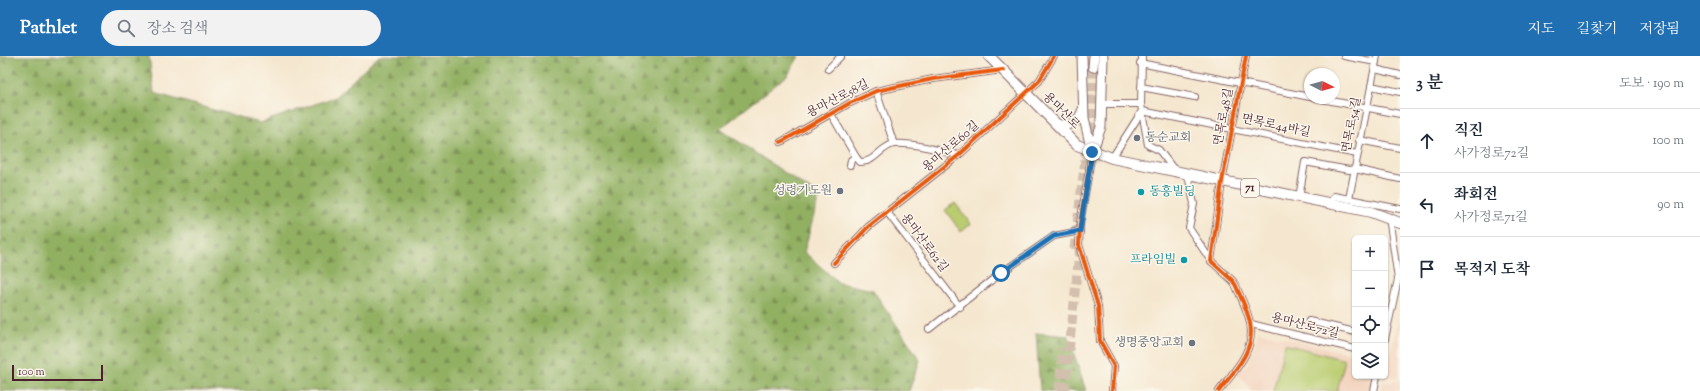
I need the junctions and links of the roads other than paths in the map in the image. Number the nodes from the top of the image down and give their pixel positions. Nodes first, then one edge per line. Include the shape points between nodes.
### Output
1 (841, 56) edge
2 (989, 56) edge
3 (1054, 56) edge
4 (1082, 56) edge
5 (1087, 56) edge
6 (1094, 56) edge
7 (1103, 56) edge
8 (1142, 56) edge
9 (1246, 56) edge
10 (1344, 56) edge
11 (1377, 59) edge
12 (1140, 63) junction
13 (828, 69) dead end
14 (1375, 69) junction
15 (1003, 70) junction
16 (1400, 75) edge
17 (1241, 82) junction
18 (1371, 86) junction
19 (1141, 87) junction
20 (876, 91) junction
21 (1400, 92) edge
22 (1026, 93) junction
23 (1304, 96) edge
24 (1195, 97) dead end
25 (1340, 103) edge
26 (1102, 104) junction
27 (1141, 104) junction
28 (1366, 108) junction
29 (1142, 111) junction
30 (831, 114) junction
31 (1083, 114) junction
32 (1400, 114) edge
33 (1102, 118) junction
34 (1055, 123) junction
35 (1232, 128) junction
36 (1359, 140) junction
37 (781, 142) dead end
38 (894, 144) junction
39 (1400, 148) edge
40 (1092, 152) junction
41 (1357, 154) junction
42 (958, 155) junction
43 (856, 157) junction
44 (1112, 158) junction
45 (850, 165) dead end
46 (1355, 170) junction
47 (1176, 172) junction
48 (1188, 175) junction
49 (1400, 179) edge
50 (1222, 182) junction
51 (1299, 198) junction
52 (1348, 198) junction
53 (1330, 204) junction
54 (1400, 209) edge
55 (887, 212) junction
56 (1389, 217) junction
57 (1400, 223) edge
58 (1080, 231) junction
59 (1211, 261) junction
60 (834, 263) dead end
61 (960, 307) junction
62 (1388, 320) edge
63 (1309, 321) dead end
64 (1251, 324) junction
65 (929, 329) dead end
66 (1352, 331) edge
67 (1352, 349) edge
68 (1376, 379) edge
69 (1374, 390) edge
70 (1112, 391) edge
71 (1219, 391) edge
72 (1381, 391) edge

1 - 13 street
2 - 15 main road, 용마산로 / 71
3 - 22 street, 용마산로60길 via 1039,81
4 - 31 main road
5 - 6 main road via 1090,67
7 - 26 main road
8 - 12 street
9 - 17 street, 면목로48길
10 - 11 street
11 - 14 street, 면목로54길
12 - 17 street
12 - 19 street
14 - 16 street
14 - 18 street, 면목로54길
15 - 20 street, 용마산로58길 via 933,79
15 - 22 main road, 용마산로 / 71
17 - 23 street
17 - 35 street, 면목로48길
18 - 21 street
18 - 28 street, 면목로54길
19 - 24 street
19 - 27 street
20 - 30 street, 용마산로58길
20 - 38 street, 용마산로58길
22 - 34 main road, 용마산로 / 71
22 - 42 street, 용마산로60길
25 - 28 street
26 - 27 street
26 - 33 main road
27 - 29 street
28 - 32 street
28 - 36 street, 면목로54길
29 - 35 street, 면목로44바길
29 - 44 street
29 - 47 street via 1148,145 1159,150
30 - 37 street, 용마산로58길
30 - 43 street, 용마산로58길
31 - 33 main road via 1092,124 1098,123
31 - 34 main road via 1071,124 1064,126
31 - 40 main road
33 - 40 main road via 1100,134
34 - 40 main road, 용마산로 / 71 via 1077,145
35 - 41 street, 면목로44바길
35 - 50 street, 면목로48길
36 - 39 street
36 - 41 street, 면목로54길
38 - 42 street via 925,147
38 - 43 street via 869,162 860,162
40 - 44 main road, 용마산로 / 71
40 - 58 street
41 - 46 street, 면목로54길
42 - 55 street, 용마산로60길
43 - 45 street via 851,160
44 - 47 main road, 용마산로 / 71
46 - 49 street
46 - 51 street via 1305,162
46 - 52 street, 면목로54길
47 - 48 main road, 용마산로 / 71
48 - 50 main road, 용마산로 / 71
48 - 59 street via 1194,204 1189,228
50 - 51 main road, 용마산로 / 71
50 - 59 street, 면목로48길
51 - 53 main road, 용마산로 / 71
52 - 53 street via 1334,196
52 - 54 street
53 - 56 main road, 용마산로 / 71
55 - 60 street, 용마산로62길
55 - 61 street, 용마산로62길
56 - 57 main road, 용마산로 / 71
56 - 62 street via 1398,279
58 - 61 street via 1054,236 1001,273
58 - 70 street via 1079,245 1082,258 1098,306 1100,341 1114,367
59 - 64 street via 1233,281
61 - 65 street
63 - 66 street, 용마산로72길
64 - 67 street, 용마산로72길
64 - 71 street via 1250,340 1244,360
68 - 69 street
69 - 72 street

